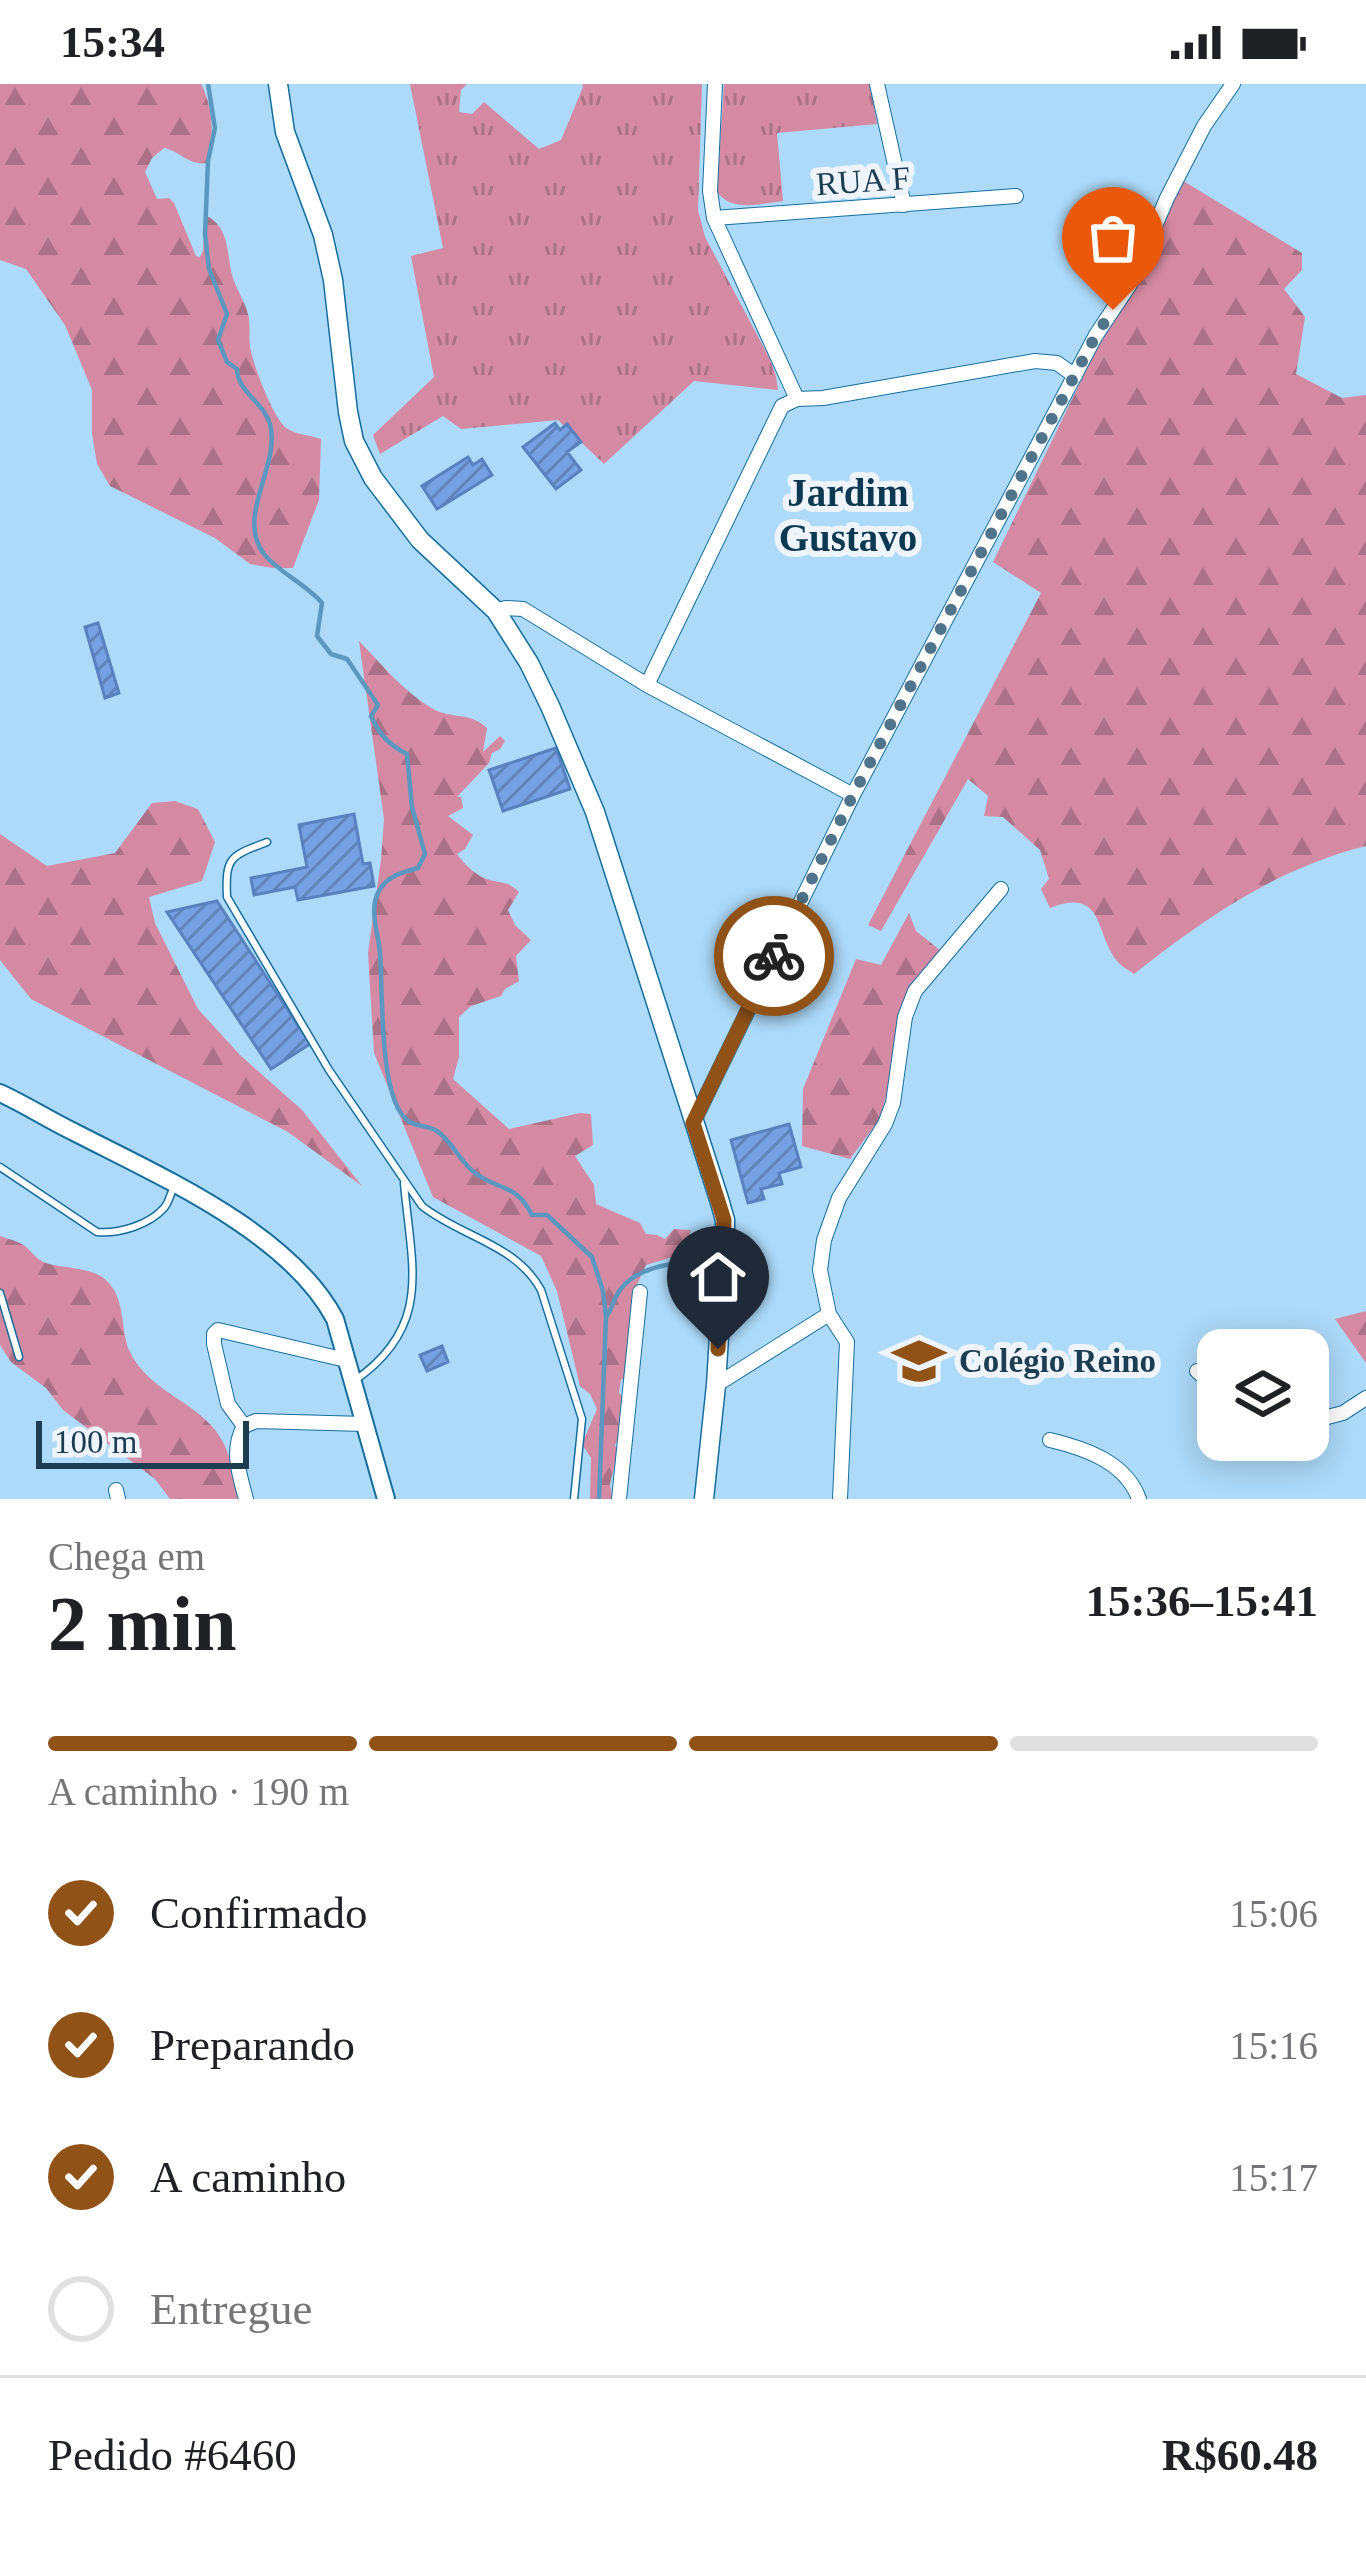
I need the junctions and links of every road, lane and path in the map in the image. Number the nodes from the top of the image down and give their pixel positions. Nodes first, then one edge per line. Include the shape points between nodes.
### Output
1 (278, 84) edge
2 (715, 84) edge
3 (877, 84) edge
4 (1233, 84) edge
5 (1016, 196) dead end
6 (904, 205) junction
7 (714, 218) junction
8 (1075, 376) junction
9 (797, 399) junction
10 (496, 610) junction
11 (647, 685) junction
12 (853, 795) junction
13 (267, 842) dead end
14 (1001, 889) dead end
15 (0, 1094) edge
16 (693, 1123) junction
17 (0, 1167) edge
18 (403, 1179) junction
19 (175, 1185) junction
20 (640, 1292) dead end
21 (0, 1293) edge
22 (829, 1314) junction
23 (19, 1357) dead end
24 (346, 1360) junction
25 (351, 1383) junction
26 (716, 1385) junction
27 (1366, 1398) edge
28 (1329, 1417) edge
29 (365, 1424) junction
30 (244, 1426) junction
31 (1050, 1440) dead end
32 (246, 1499) edge
33 (386, 1499) edge
34 (574, 1499) edge
35 (619, 1499) edge
36 (704, 1499) edge
37 (839, 1499) edge
38 (1139, 1499) edge

1 - 10 main road via 290,148 323,235 362,458 420,539
2 - 7 street
3 - 6 street
4 - 8 street
5 - 6 street, RUA F
6 - 7 street, RUA F
7 - 9 street
8 - 9 street via 1058,363 1035,361
8 - 12 street
9 - 11 street via 782,406
10 - 11 street via 523,608
10 - 16 main road via 529,663 595,812
11 - 12 street
12 - 16 street
13 - 18 lane via 235,855 226,869 227,897
14 - 22 street via 915,991 885,1124 839,1198 824,1240 820,1270
15 - 19 street
16 - 26 main road via 724,1220
17 - 19 lane via 97,1232 140,1224 165,1208
18 - 25 lane via 412,1302 383,1360
18 - 34 lane via 434,1216 516,1259 541,1290 582,1419
19 - 24 street via 252,1231 312,1286 335,1319
20 - 35 street
21 - 23 lane
22 - 26 street
22 - 37 street via 847,1342
24 - 25 street
24 - 30 street via 218,1330 228,1404
25 - 29 street
26 - 36 main road
27 - 28 street
29 - 30 street
29 - 33 street
30 - 32 street via 235,1455
31 - 38 street via 1100,1457

